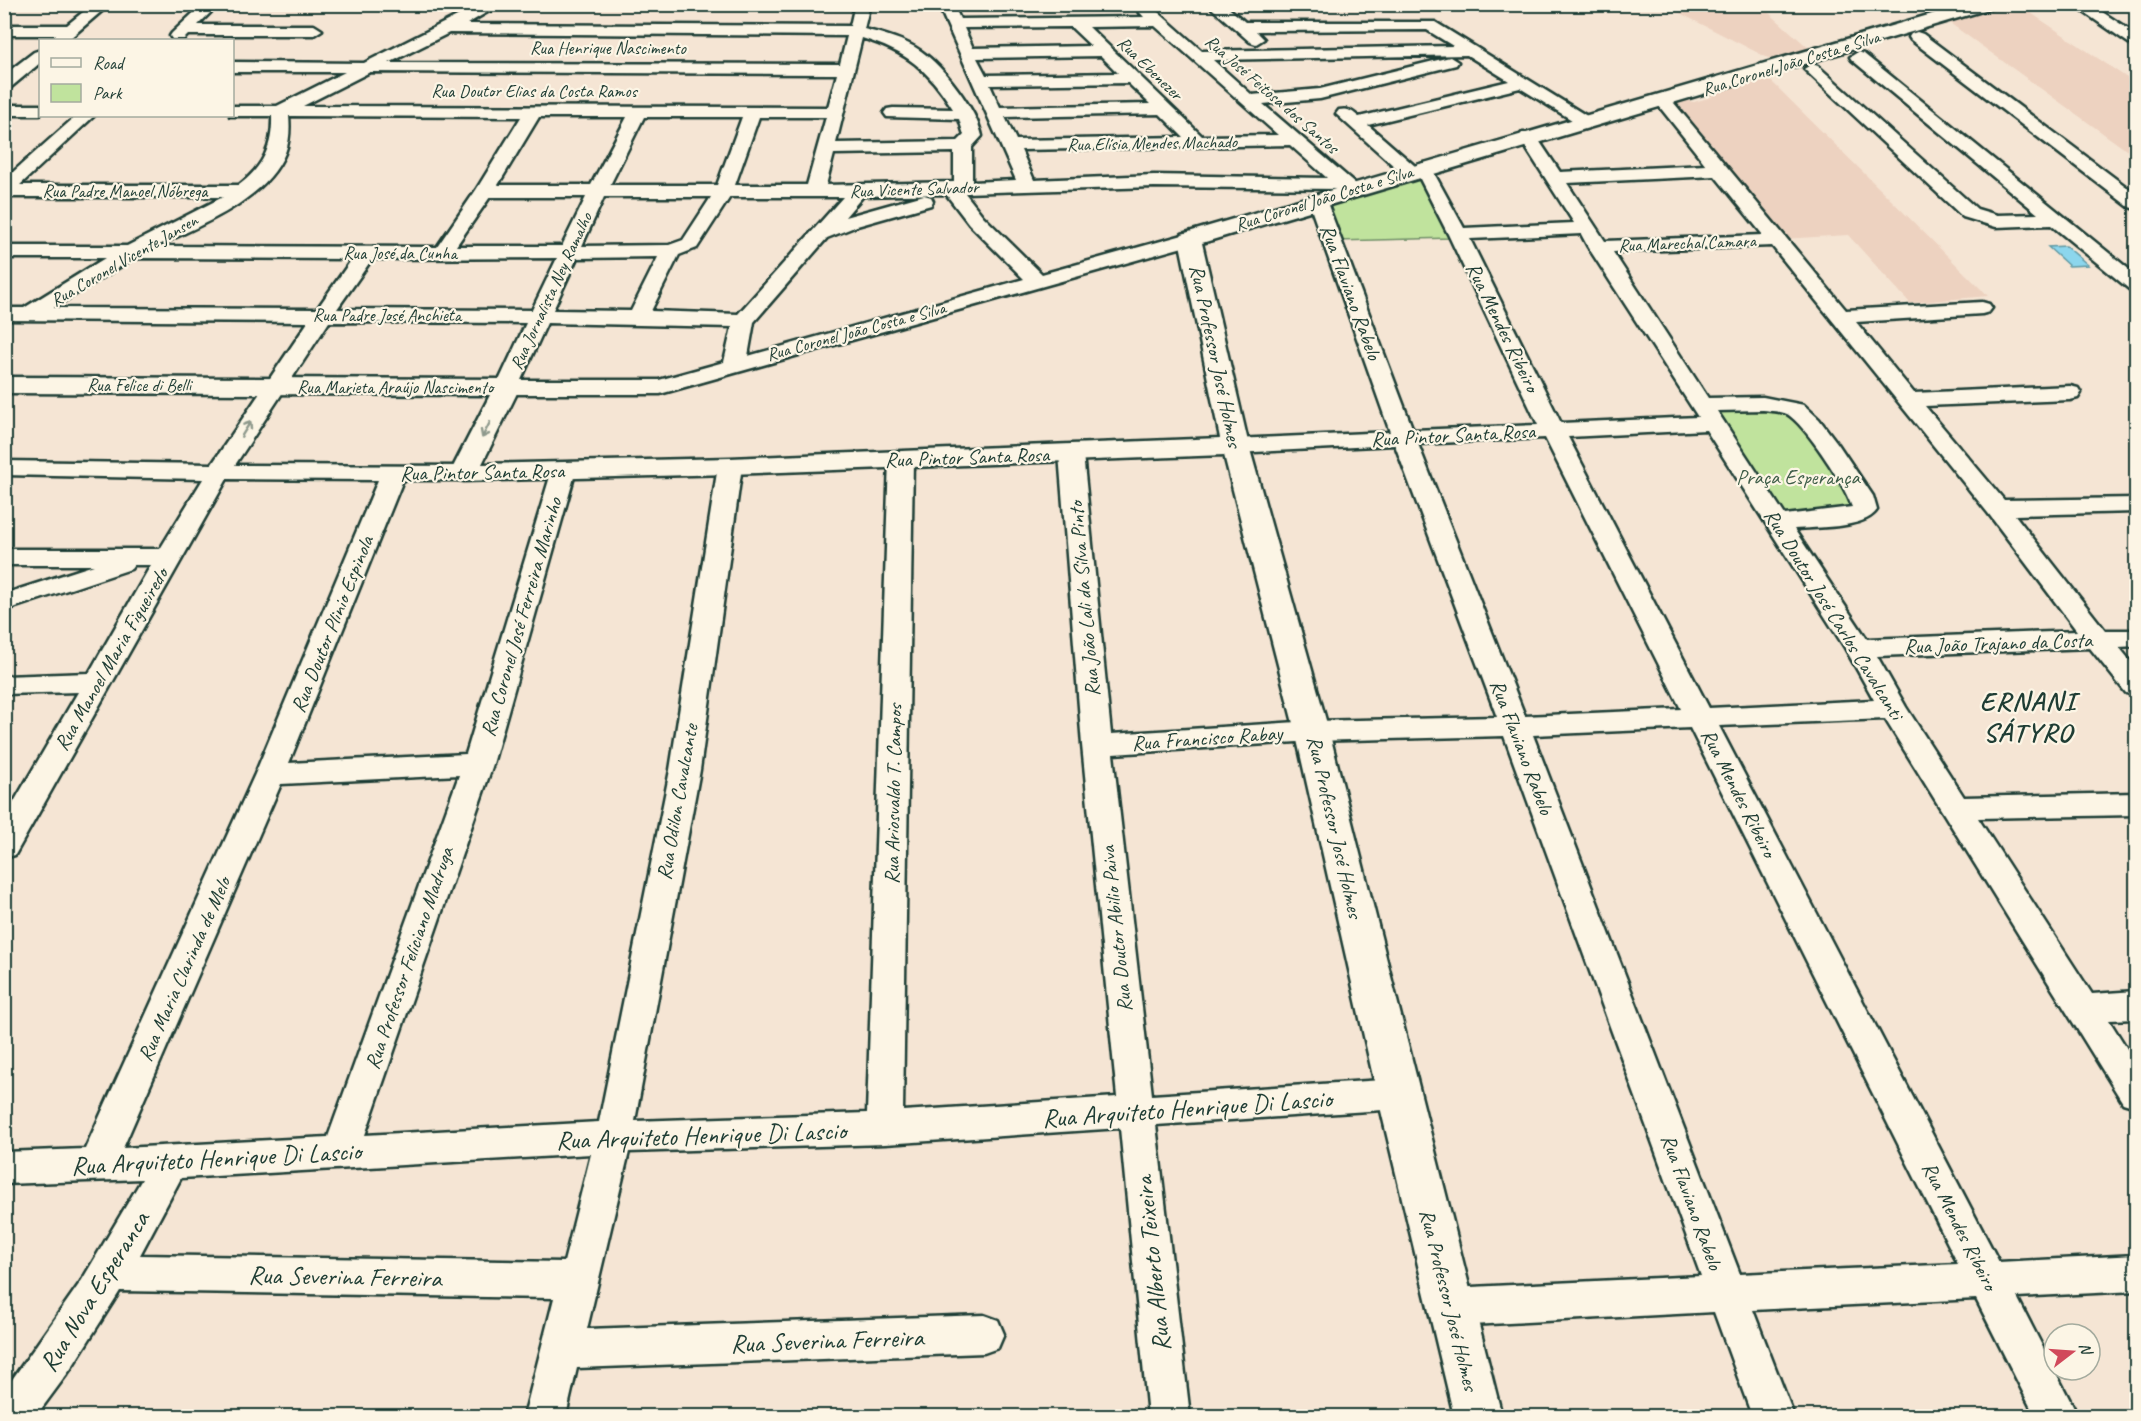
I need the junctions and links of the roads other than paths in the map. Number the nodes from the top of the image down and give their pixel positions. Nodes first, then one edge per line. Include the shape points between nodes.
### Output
1 (103, 4) edge
2 (212, 4) edge
3 (494, 4) edge
4 (863, 4) edge
5 (945, 4) edge
6 (1139, 4) edge
7 (1214, 4) edge
8 (1986, 4) edge
9 (2079, 4) edge
10 (1157, 21) junction
11 (1075, 22) junction
12 (954, 24) junction
13 (1242, 27) junction
14 (446, 28) junction
15 (4, 30) edge
16 (72, 30) junction
17 (185, 30) junction
18 (314, 30) dead end
19 (855, 30) junction
20 (1917, 37) dead end
21 (60, 39) edge
22 (174, 39) edge
23 (2136, 41) edge
24 (1105, 51) junction
25 (1475, 52) junction
26 (967, 53) junction
27 (1865, 54) dead end
28 (1198, 56) junction
29 (1280, 59) junction
30 (369, 66) junction
31 (234, 67) edge
32 (4, 68) edge
33 (32, 68) edge
34 (847, 69) junction
35 (1812, 69) dead end
36 (1133, 78) junction
37 (1224, 78) junction
38 (980, 80) junction
39 (1523, 82) junction
40 (4, 84) edge
41 (1320, 94) junction
42 (1249, 100) junction
43 (1663, 100) junction
44 (1164, 109) junction
45 (4, 110) edge
46 (39, 110) edge
47 (534, 110) junction
48 (639, 110) junction
49 (234, 111) edge
50 (280, 111) junction
51 (753, 111) junction
52 (836, 112) junction
53 (994, 112) junction
54 (893, 113) dead end
55 (965, 114) junction
56 (85, 117) edge
57 (1586, 121) junction
58 (1356, 123) junction
59 (1528, 137) junction
60 (1294, 140) junction
61 (1198, 142) junction
62 (1148, 143) junction
63 (1009, 145) junction
64 (963, 146) junction
65 (826, 149) junction
66 (1417, 170) junction
67 (1720, 170) junction
68 (1555, 178) junction
69 (1154, 181) junction
70 (1028, 186) junction
71 (1348, 187) junction
72 (4, 190) edge
73 (956, 190) junction
74 (245, 191) junction
75 (484, 191) junction
76 (858, 191) junction
77 (597, 192) junction
78 (815, 192) junction
79 (723, 193) junction
80 (1317, 200) junction
81 (2136, 203) edge
82 (2059, 211) junction
83 (1458, 234) junction
84 (818, 237) junction
85 (1592, 237) junction
86 (1190, 239) junction
87 (1777, 240) junction
88 (671, 251) junction
89 (4, 252) edge
90 (129, 253) junction
91 (366, 253) junction
92 (442, 253) junction
93 (568, 253) junction
94 (1037, 281) junction
95 (2136, 285) edge
96 (1982, 308) dead end
97 (30, 313) junction
98 (4, 314) edge
99 (324, 315) junction
100 (540, 316) junction
101 (638, 317) junction
102 (1839, 317) junction
103 (744, 321) junction
104 (4, 330) edge
105 (735, 364) junction
106 (4, 385) edge
107 (273, 386) junction
108 (507, 387) junction
109 (660, 387) joint
110 (2070, 393) dead end
111 (1907, 400) junction
112 (1709, 414) junction
113 (1553, 431) junction
114 (1404, 438) junction
115 (1234, 447) junction
116 (1071, 454) junction
117 (901, 459) junction
118 (730, 466) junction
119 (4, 468) edge
120 (564, 470) junction
121 (219, 471) junction
122 (464, 473) junction
123 (393, 474) junction
124 (2136, 505) edge
125 (1997, 508) junction
126 (1776, 523) junction
127 (4, 557) edge
128 (157, 557) junction
129 (4, 603) edge
130 (2136, 638) edge
131 (2097, 639) junction
132 (1859, 648) junction
133 (96, 682) junction
134 (4, 685) edge
135 (2136, 686) edge
136 (1893, 709) junction
137 (1700, 717) junction
138 (1515, 726) junction
139 (1312, 731) junction
140 (1097, 745) junction
141 (478, 764) junction
142 (270, 774) junction
143 (2136, 804) edge
144 (1957, 808) junction
145 (14, 816) edge
146 (4, 847) edge
147 (2136, 1005) edge
148 (2083, 1008) junction
149 (2136, 1092) edge
150 (1398, 1094) junction
151 (1136, 1112) junction
152 (885, 1128) junction
153 (614, 1137) junction
154 (341, 1152) junction
155 (170, 1162) junction
156 (97, 1164) junction
157 (4, 1168) edge
158 (111, 1273) junction
159 (2136, 1273) edge
160 (579, 1280) junction
161 (1988, 1280) junction
162 (1726, 1294) junction
163 (1451, 1307) junction
164 (984, 1334) dead end
165 (562, 1349) junction
166 (21, 1414) edge
167 (545, 1416) edge
168 (1168, 1416) edge
169 (1478, 1416) edge
170 (1773, 1416) edge
171 (2057, 1416) edge

1 - 16 street
2 - 17 street
3 - 14 street
4 - 19 street
5 - 12 street
6 - 10 street, Rua José Feitosa dos Santos
7 - 13 street
8 - 43 main road, Rua Coronel João Costa e Silva
9 - 23 street
10 - 11 street
10 - 28 street, Rua José Feitosa dos Santos
11 - 12 street
11 - 24 street, Rua Ebenezer
12 - 26 street
13 - 25 street via 1430,25
13 - 29 street
14 - 19 street
14 - 30 street
15 - 16 street
16 - 21 street
17 - 18 street
17 - 22 street
19 - 34 street
19 - 55 street via 918,56
20 - 81 street
24 - 26 street
24 - 36 street, Rua Ebenezer
25 - 29 street via 1325,53
25 - 39 street
25 - 41 street
26 - 38 street
27 - 82 street
28 - 29 street
28 - 37 street, Rua José Feitosa dos Santos
29 - 37 street
30 - 31 street, Rua Henrique Nascimento
30 - 34 street, Rua Henrique Nascimento
30 - 50 street
32 - 33 street
33 - 40 street
34 - 52 street
35 - 82 street via 1970,213 1996,221
36 - 38 street
36 - 44 street, Rua Ebenezer
37 - 42 street, Rua José Feitosa dos Santos
38 - 53 street
39 - 57 street
39 - 58 street
41 - 42 street
41 - 58 street
42 - 60 street, Rua José Feitosa dos Santos
43 - 57 main road, Rua Coronel João Costa e Silva
43 - 67 street
44 - 53 street
44 - 61 street, Rua Ebenezer
45 - 46 street
47 - 48 street, Rua Doutor Elias da Costa Ramos
47 - 50 street, Rua Doutor Elias da Costa Ramos
47 - 75 street
48 - 51 street, Rua Doutor Elias da Costa Ramos
48 - 77 street, Rua Jornalista Ney Ramalho
49 - 50 street, Rua Doutor Elias da Costa Ramos
50 - 74 street via 280,144 274,158
51 - 52 street, Rua Doutor Elias da Costa Ramos
51 - 79 street
52 - 65 street
53 - 63 street
54 - 55 street
55 - 64 street via 974,131
56 - 72 street
57 - 59 main road, Rua Coronel João Costa e Silva
58 - 66 street
59 - 66 main road, Rua Coronel João Costa e Silva
59 - 68 street, Rua Doutor José Carlos Cavalcanti
60 - 61 street, Rua Elísia Mendes Machado
60 - 71 street, Rua José Feitosa dos Santos
61 - 62 street, Rua Elísia Mendes Machado
62 - 63 street, Rua Elísia Mendes Machado
62 - 69 street
63 - 70 street
64 - 65 street
64 - 73 street
65 - 78 street
66 - 71 main road, Rua Coronel João Costa e Silva
66 - 83 street, Rua Mendes Ribeiro
67 - 68 street
67 - 87 street
68 - 85 street, Rua Doutor José Carlos Cavalcanti
69 - 70 street, Rua Vicente Salvador
69 - 71 street, Rua Vicente Salvador
70 - 73 street, Rua Vicente Salvador
71 - 80 main road, Rua Coronel João Costa e Silva
72 - 74 street, Rua Padre Manoel Nóbrega
73 - 76 street, Rua Vicente Salvador
73 - 84 street via 850,222
73 - 94 street
74 - 90 street, Rua Coronel Vicente Jansen
75 - 77 street, Rua Vicente Salvador
75 - 92 street
76 - 78 street, Rua Vicente Salvador
76 - 84 street
77 - 79 street, Rua Vicente Salvador
77 - 93 street, Rua Jornalista Ney Ramalho
78 - 79 street, Rua Vicente Salvador
79 - 88 street via 690,244
80 - 86 main road, Rua Coronel João Costa e Silva
80 - 114 street, Rua Flaviano Rabelo
82 - 95 street
83 - 85 street, Rua Marechal Camara
83 - 113 street, Rua Mendes Ribeiro
84 - 103 street
85 - 87 street, Rua Marechal Camara
85 - 112 street, Rua Doutor José Carlos Cavalcanti
86 - 94 street, Rua Coronel João Costa e Silva
86 - 115 main road, Rua Professor José Holmes
87 - 102 street
88 - 93 street, Rua José da Cunha
88 - 101 street
89 - 90 street, Rua José da Cunha
90 - 91 street, Rua José da Cunha
90 - 97 street, Rua Coronel Vicente Jansen
91 - 92 street, Rua José da Cunha
91 - 99 street, Rua Manoel Maria Figueiredo
92 - 93 street, Rua José da Cunha
93 - 100 street, Rua Jornalista Ney Ramalho
94 - 105 street, Rua Coronel João Costa e Silva
96 - 102 street
97 - 98 street, Rua Padre José Anchieta
97 - 99 street, Rua Padre José Anchieta
97 - 104 street, Rua Coronel Vicente Jansen
99 - 100 street, Rua Padre José Anchieta
99 - 107 street, Rua Manoel Maria Figueiredo
100 - 101 street, Rua Padre José Anchieta
100 - 108 street, Rua Jornalista Ney Ramalho
101 - 103 street, Rua Padre José Anchieta
102 - 111 street
103 - 105 street
105 - 109 street, Rua Coronel João Costa e Silva
106 - 107 main road, Rua Felice di Belli
107 - 108 main road, Rua Marieta Araújo Nascimento
121 -> 107 street, Rua Manoel Maria Figueiredo
108 - 109 street, Rua Marieta Araújo Nascimento
108 -> 122 main road, Rua Jornalista Ney Ramalho
110 - 111 street
111 - 125 street
112 - 113 street, Rua Pintor Santa Rosa
112 - 126 street, Rua Doutor José Carlos Cavalcanti
112 - 126 street via 1762,405 1796,410 1809,420 1861,496 1864,510 1852,516
113 - 114 street, Rua Pintor Santa Rosa
113 - 137 street, Rua Mendes Ribeiro
114 - 115 street, Rua Pintor Santa Rosa
114 - 138 street, Rua Flaviano Rabelo
115 - 116 main road, Rua Pintor Santa Rosa
115 - 139 main road, Rua Professor José Holmes
116 - 117 main road, Rua Pintor Santa Rosa
116 - 140 street, Rua João Lali da Silva Pinto
117 - 118 main road, Rua Pintor Santa Rosa
117 - 152 street, Rua Ariosvaldo T. Campos
118 - 120 main road, Rua Pintor Santa Rosa
118 - 153 street, Rua Odilon Cavalcante via 685,770
119 - 121 street, Rua Pintor Santa Rosa
120 - 122 main road, Rua Pintor Santa Rosa
120 - 141 street, Rua Coronel José Ferreira Marinho
121 - 123 street, Rua Pintor Santa Rosa
121 - 128 street, Rua Manoel Maria Figueiredo
122 - 123 street, Rua Pintor Santa Rosa
123 - 142 street, Rua Doutor Plinio Espinola
124 - 125 street
125 - 131 street
126 - 132 street, Rua Doutor José Carlos Cavalcanti
127 - 128 street
128 - 129 street
128 - 133 street, Rua Manoel Maria Figueiredo
130 - 131 street, Rua João Trajano da Costa
131 - 132 street, Rua João Trajano da Costa
131 - 135 street
132 - 136 street, Rua Doutor José Carlos Cavalcanti
133 - 134 street
133 - 145 street, Rua Manoel Maria Figueiredo
136 - 137 street, Rua Francisco Rabay
136 - 144 street, Rua Doutor José Carlos Cavalcanti
137 - 138 street, Rua Francisco Rabay
137 - 161 street, Rua Mendes Ribeiro
138 - 139 street, Rua Francisco Rabay
138 - 162 street, Rua Flaviano Rabelo
139 - 140 street, Rua Francisco Rabay
139 - 150 main road, Rua Professor José Holmes
140 - 151 street, Rua Doutor Abilio Paiva
141 - 142 street
141 - 154 street, Rua Professor Feliciano Madruga
142 - 156 street, Rua Maria Clarinda de Melo
143 - 144 street
144 - 148 street, Rua Doutor José Carlos Cavalcanti
145 - 146 street, Rua Manoel Maria Figueiredo
147 - 148 street
148 - 149 street, Rua Doutor José Carlos Cavalcanti
150 - 151 street, Rua Arquiteto Henrique Di Lascio
150 - 163 main road, Rua Professor José Holmes
151 - 152 street, Rua Arquiteto Henrique Di Lascio
151 - 168 street, Rua Alberto Teixeira
152 - 153 street, Rua Arquiteto Henrique Di Lascio
153 - 154 street, Rua Arquiteto Henrique Di Lascio
153 - 160 street, Rua Odilon Cavalcante
154 - 155 street, Rua Arquiteto Henrique Di Lascio
155 - 156 street, Rua Arquiteto Henrique Di Lascio
155 - 158 street, Rua Nova Esperanca
156 - 157 street, Rua Arquiteto Henrique Di Lascio
158 - 160 street, Rua Severina Ferreira
158 - 166 street, Rua Nova Esperanca
159 - 161 street
160 - 165 street, Rua Odilon Cavalcante
161 - 162 street
161 - 171 street, Rua Mendes Ribeiro
162 - 163 street
162 - 170 street, Rua Flaviano Rabelo
163 - 169 main road, Rua Professor José Holmes
164 - 165 street, Rua Severina Ferreira
165 - 167 street, Rua Odilon Cavalcante

